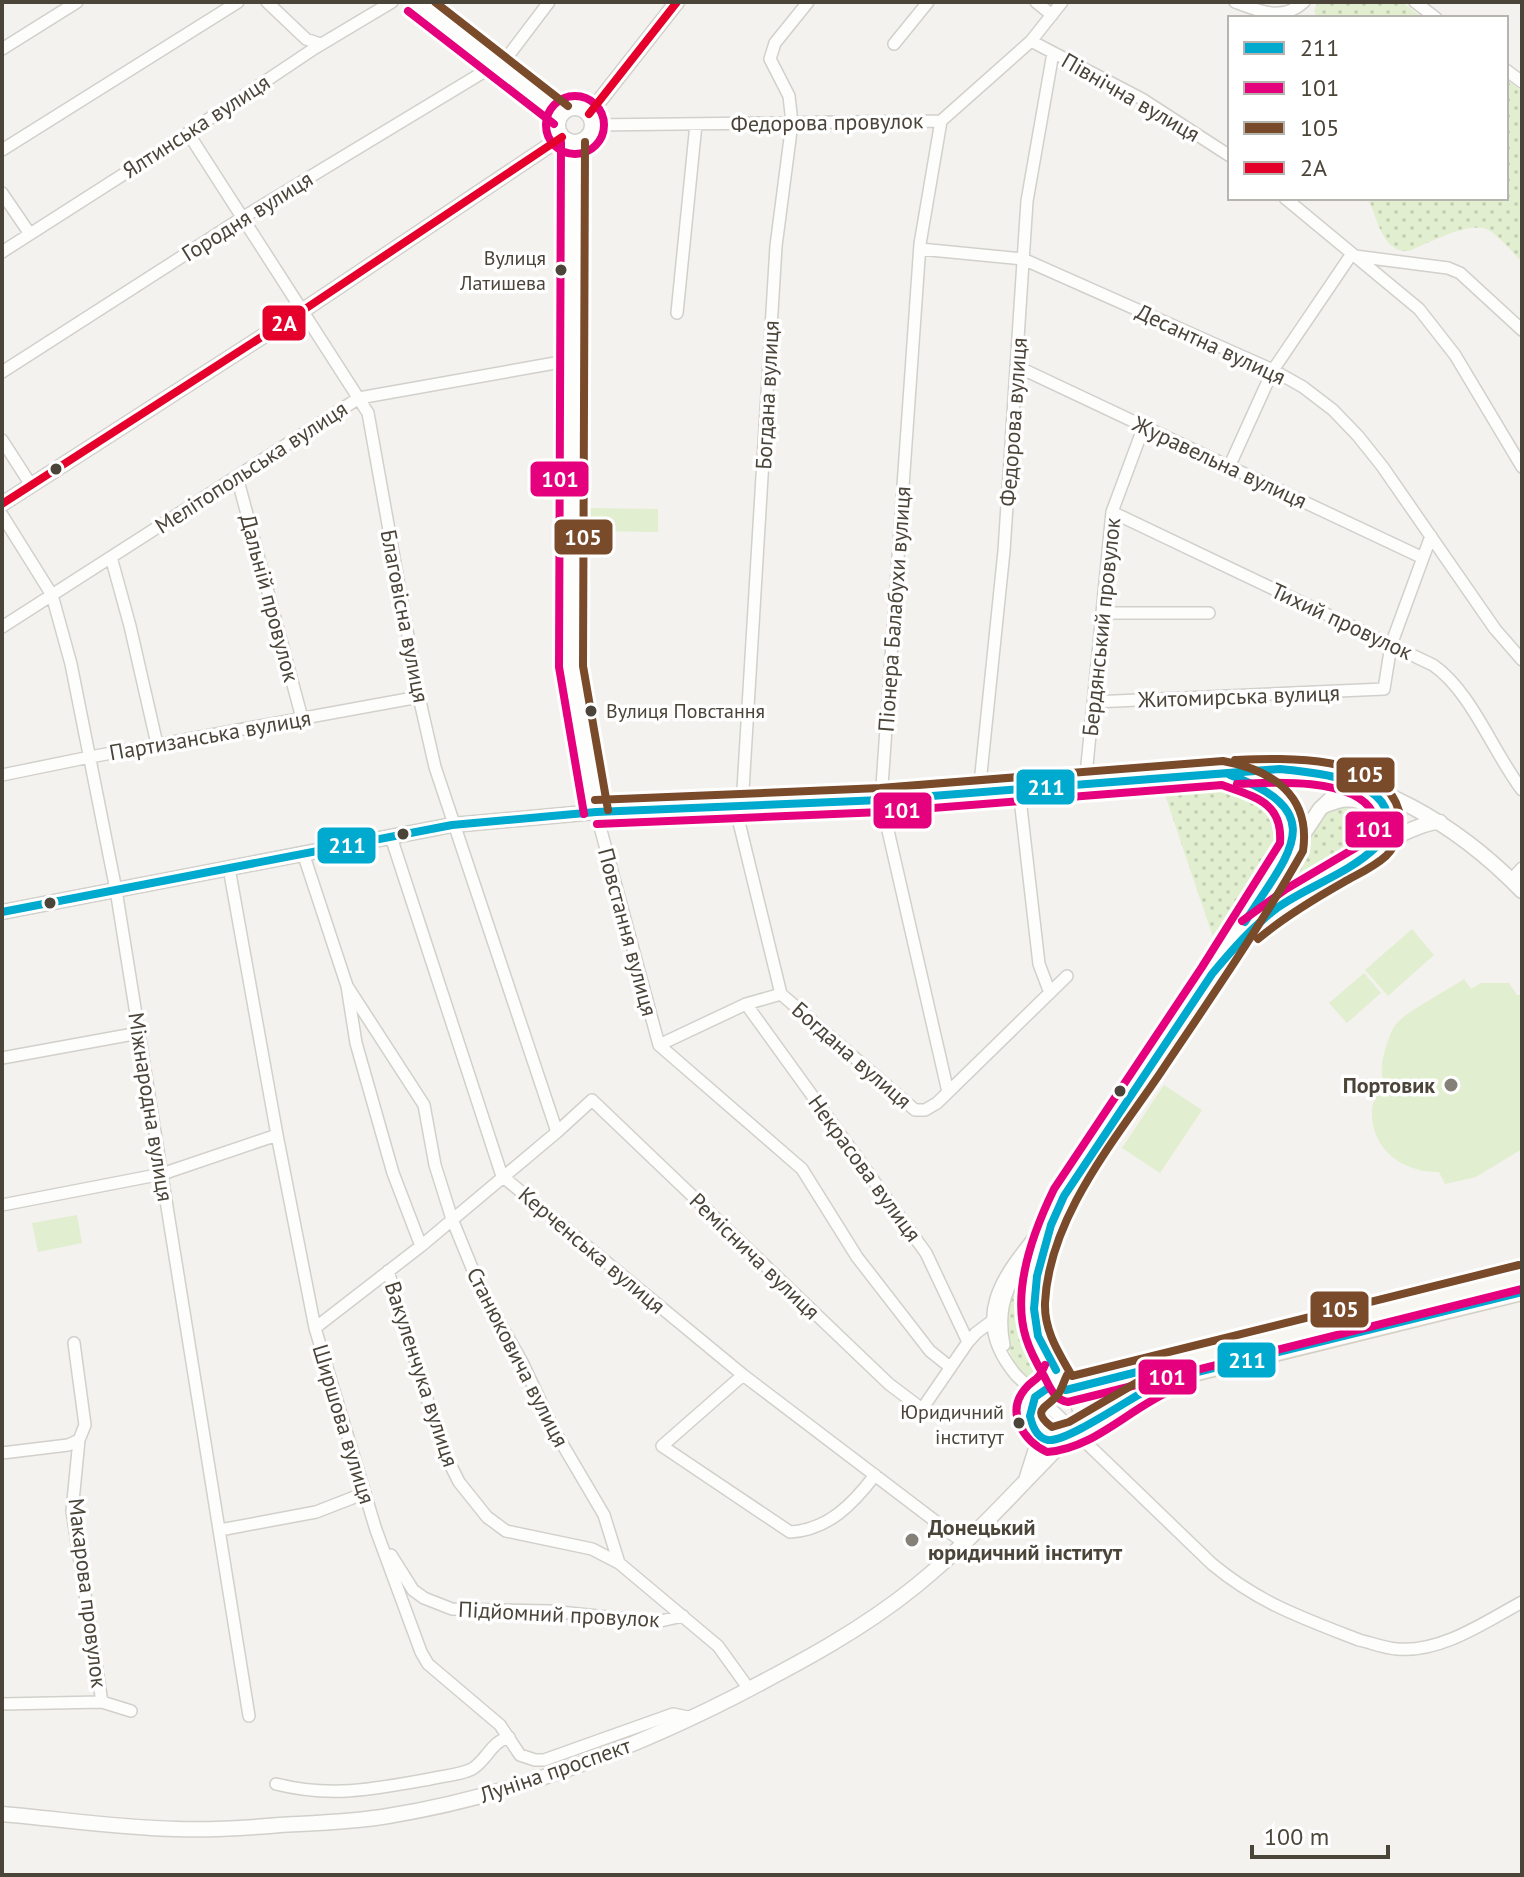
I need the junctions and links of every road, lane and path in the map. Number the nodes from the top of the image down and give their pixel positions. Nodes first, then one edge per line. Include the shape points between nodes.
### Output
1 (77, 2) edge
2 (238, 2) edge
3 (267, 2) edge
4 (392, 2) edge
5 (415, 2) edge
6 (549, 2) edge
7 (677, 2) edge
8 (808, 2) edge
9 (928, 2) edge
10 (1036, 2) edge
11 (1062, 2) edge
12 (1235, 2) edge
13 (1304, 2) edge
14 (1415, 2) edge
15 (1052, 15) junction
16 (1433, 16) edge
17 (306, 39) junction
18 (1031, 41) junction
19 (320, 44) junction
20 (894, 44) dead end
21 (2, 49) edge
22 (307, 53) junction
23 (1053, 53) junction
24 (497, 66) junction
25 (561, 115) junction
26 (591, 120) junction
27 (941, 121) junction
28 (792, 123) junction
29 (696, 124) junction
30 (188, 133) junction
31 (567, 140) junction
32 (2, 150) edge
33 (1228, 155) edge
34 (2, 193) edge
35 (1287, 200) edge
36 (242, 218) junction
37 (30, 234) junction
38 (920, 249) junction
39 (2, 252) edge
40 (1351, 255) junction
41 (1023, 259) junction
42 (302, 311) junction
43 (677, 313) dead end
44 (1522, 330) edge
45 (572, 360) junction
46 (1016, 366) junction
47 (1273, 370) junction
48 (2, 372) edge
49 (359, 398) junction
50 (1144, 426) junction
51 (2, 440) edge
52 (1229, 467) junction
53 (1522, 467) edge
54 (237, 477) junction
55 (31, 485) junction
56 (2, 504) edge
57 (1112, 512) junction
58 (2, 515) edge
59 (1431, 536) junction
60 (111, 557) junction
61 (1423, 558) junction
62 (52, 595) junction
63 (1102, 613) junction
64 (1209, 613) dead end
65 (2, 627) edge
66 (1391, 645) junction
67 (1522, 660) edge
68 (419, 697) junction
69 (1093, 702) junction
70 (302, 718) junction
71 (157, 744) junction
72 (90, 757) junction
73 (1224, 773) junction
74 (2, 775) edge
75 (1085, 785) junction
76 (1368, 788) junction
77 (1019, 790) junction
78 (1522, 790) edge
79 (979, 793) junction
80 (881, 800) junction
81 (738, 806) junction
82 (1320, 809) junction
83 (596, 812) junction
84 (1440, 822) junction
85 (452, 825) junction
86 (391, 837) junction
87 (1292, 847) junction
88 (1373, 851) junction
89 (303, 853) junction
90 (229, 868) junction
91 (1522, 868) edge
92 (1326, 879) junction
93 (1517, 885) edge
94 (116, 890) junction
95 (2, 912) edge
96 (1212, 974) junction
97 (1067, 976) dead end
98 (347, 986) junction
99 (1050, 993) junction
100 (781, 994) junction
101 (746, 1004) junction
102 (139, 1033) junction
103 (659, 1045) junction
104 (2, 1058) edge
105 (948, 1092) junction
106 (557, 1132) junction
107 (277, 1135) junction
108 (162, 1174) junction
109 (502, 1176) junction
110 (2, 1205) edge
111 (1058, 1208) junction
112 (452, 1219) junction
113 (1049, 1232) junction
114 (421, 1246) junction
115 (388, 1271) junction
116 (1522, 1277) edge
117 (1522, 1292) edge
118 (992, 1321) junction
119 (315, 1328) junction
120 (968, 1342) junction
121 (74, 1343) dead end
122 (950, 1367) junction
123 (1056, 1370) junction
124 (743, 1375) junction
125 (1016, 1375) junction
126 (1048, 1388) junction
127 (1066, 1390) junction
128 (1072, 1434) junction
129 (1040, 1436) junction
130 (79, 1440) junction
131 (2, 1453) edge
132 (875, 1475) junction
133 (1027, 1479) junction
134 (365, 1493) junction
135 (220, 1530) junction
136 (376, 1530) junction
137 (964, 1543) junction
138 (619, 1563) junction
139 (1522, 1602) edge
140 (683, 1616) junction
141 (749, 1689) junction
142 (102, 1702) junction
143 (2, 1704) edge
144 (131, 1711) dead end
145 (249, 1716) dead end
146 (693, 1718) junction
147 (509, 1737) junction
148 (276, 1784) dead end
149 (2, 1814) edge

1 - 21 street
2 - 32 street
3 - 17 street
4 - 19 street, Ялтинська вулиця
5 - 24 street
6 - 24 street
7 - 26 street
8 - 28 street, Богдана вулиця via 771,51 772,66 791,102
9 - 20 street
10 - 15 street
11 - 15 street
12 - 13 street via 1282,14
14 - 16 street
15 - 18 street
17 - 19 street
17 - 22 street
18 - 23 street, Північна вулиця
18 - 27 street, Федорова провулок
19 - 22 street, Ялтинська вулиця
22 - 30 street, Ялтинська вулиця
23 - 33 street, Північна вулиця via 1142,99
23 - 41 street, Федорова вулиця via 1033,160
24 - 25 street
24 - 36 street, Городня вулиця
25 - 26 street via 578,108
25 - 31 street via 558,122
26 - 29 street, Федорова провулок
26 - 31 street via 587,138
27 - 28 street, Федорова провулок
27 - 38 street, Піонера Балабухи вулиця
28 - 29 street, Федорова провулок
28 - 81 street, Богдана вулиця via 776,246
29 - 43 street
30 - 36 street, Благовісна вулиця
30 - 37 street, Ялтинська вулиця
31 - 42 street
31 - 45 street, Повстання вулиця
34 - 37 street
35 - 40 street
36 - 42 street, Благовісна вулиця
36 - 48 street, Городня вулиця
37 - 39 street, Ялтинська вулиця
38 - 41 street, Десантна вулиця
38 - 80 street, Піонера Балабухи вулиця
40 - 44 street via 1460,273
40 - 47 street
40 - 53 street via 1398,289 1438,331
41 - 46 street, Федорова вулиця
41 - 47 street, Десантна вулиця
42 - 49 street, Благовісна вулиця
42 - 55 street
45 - 49 street, Мелітопольська вулиця
45 - 83 street, Повстання вулиця via 571,667
46 - 50 street, Журавельна вулиця
46 - 79 street, Федорова вулиця via 1004,551
47 - 52 street
47 - 59 street, Десантна вулиця via 1341,419
49 - 54 street, Мелітопольська вулиця
49 - 68 street, Благовісна вулиця via 368,413
50 - 52 street, Журавельна вулиця
50 - 57 street, Бердянський провулок
51 - 55 street
52 - 61 street, Журавельна вулиця
54 - 60 street, Мелітопольська вулиця
54 - 70 street, Дальній провулок
55 - 56 street
57 - 63 street, Бердянський провулок
57 - 66 street, Тихий провулок
58 - 62 street, Міжнародна вулиця
59 - 61 street
59 - 67 street, Десантна вулиця
60 - 62 street, Мелітопольська вулиця
60 - 71 street
61 - 66 street
62 - 65 street, Мелітопольська вулиця
62 - 72 street, Міжнародна вулиця
63 - 64 street
63 - 69 street, Бердянський провулок
66 - 69 street, Житомирська вулиця via 1384,689
66 - 78 street, Тихий провулок via 1451,679
68 - 70 street, Партизанська вулиця
68 - 85 street, Благовісна вулиця
69 - 75 street, Бердянський провулок
70 - 71 street, Партизанська вулиця
71 - 72 street, Партизанська вулиця
72 - 74 street, Партизанська вулиця
72 - 94 street, Міжнародна вулиця
73 - 75 street
73 - 76 street via 1301,771
73 - 87 street via 1281,799 1293,822
75 - 77 street
76 - 82 street via 1336,794
76 - 84 street
76 - 88 street via 1382,800 1389,818 1386,836
77 - 79 street
77 - 99 street via 1039,964
79 - 80 street
80 - 81 street
80 - 105 street, Піонера Балабухи вулиця
81 - 83 street
81 - 100 street, Богдана вулиця
82 - 87 street
82 - 92 street via 1355,801 1371,813 1375,825 1366,848
83 - 85 street
83 - 103 street, Повстання вулиця
84 - 88 street via 1415,827
84 - 93 street
85 - 86 street
85 - 106 street, Благовісна вулиця
86 - 89 street
86 - 109 street, Керченська вулиця
87 - 96 street
88 - 92 street
89 - 90 street
89 - 98 street, Станюковича вулиця
90 - 94 street
90 - 107 street, Ширшова вулиця
91 - 93 street
92 - 96 street via 1269,914
94 - 95 street
94 - 102 street, Міжнародна вулиця
96 - 111 street
97 - 99 street
98 - 112 street, Станюковича вулиця via 424,1105
98 - 114 street, Станюковича вулиця via 356,1043 393,1173
99 - 105 street
100 - 101 street
100 - 105 street, Богдана вулиця via 915,1110 925,1110
101 - 103 street
101 - 120 street, Некрасова вулиця via 926,1253
102 - 104 street
102 - 108 street, Міжнародна вулиця
103 - 122 street, Повстання вулиця via 802,1169 857,1257 930,1351
106 - 109 street
106 - 122 street, Реміснича вулиця via 592,1100 889,1384 922,1409
107 - 108 street
107 - 119 street, Ширшова вулиця
108 - 110 street
108 - 135 street, Міжнародна вулиця
109 - 112 street
109 - 124 street, Керченська вулиця
111 - 113 street
111 - 118 street via 1000,1284
112 - 114 street
112 - 138 street, Станюковича вулиця via 481,1290 604,1515
113 - 123 street via 1034,1313 1037,1335
113 - 125 street via 1003,1299 1004,1349
114 - 115 street
115 - 119 street
115 - 138 street, Вакуленчука вулиця via 442,1448 468,1494 506,1531 592,1549
116 - 127 main road
117 - 128 main road, Луніна проспект via 1165,1380
118 - 120 street
118 - 125 street via 999,1351
119 - 134 street, Ширшова вулиця
120 - 122 street
121 - 130 street, Макарова провулок via 85,1425
123 - 126 street
123 - 127 street
124 - 132 street, Керченська вулиця
124 - 132 street via 662,1446 790,1532 831,1520
125 - 139 street, bridge via 1234,1583 1279,1609 1396,1649 1455,1637
126 - 127 main road
126 - 129 main road via 1034,1397 1029,1413
127 - 128 main road via 1081,1408 1080,1425
128 - 129 main road via 1049,1440
128 - 133 street, Луніна проспект
129 - 133 street, Луніна проспект
130 - 131 street
130 - 142 street, Макарова провулок via 72,1511
132 - 137 street, Керченська вулиця
133 - 137 street, Луніна проспект
134 - 135 street via 316,1512
134 - 136 street, Ширшова вулиця
135 - 145 street, Міжнародна вулиця
136 - 140 street, Підйомний провулок via 413,1590 452,1609 550,1611 656,1622
136 - 147 street, Ширшова вулиця via 428,1664
137 - 141 street, Луніна проспект via 881,1612
138 - 140 street
140 - 141 street via 718,1646
141 - 146 street, Луніна проспект
142 - 143 street
142 - 144 street
146 - 147 street, Ширшова вулиця via 673,1714 544,1760 520,1755
146 - 149 street, Луніна проспект via 524,1784 386,1816 177,1829
147 - 148 street via 499,1740 473,1769 449,1775 338,1793

